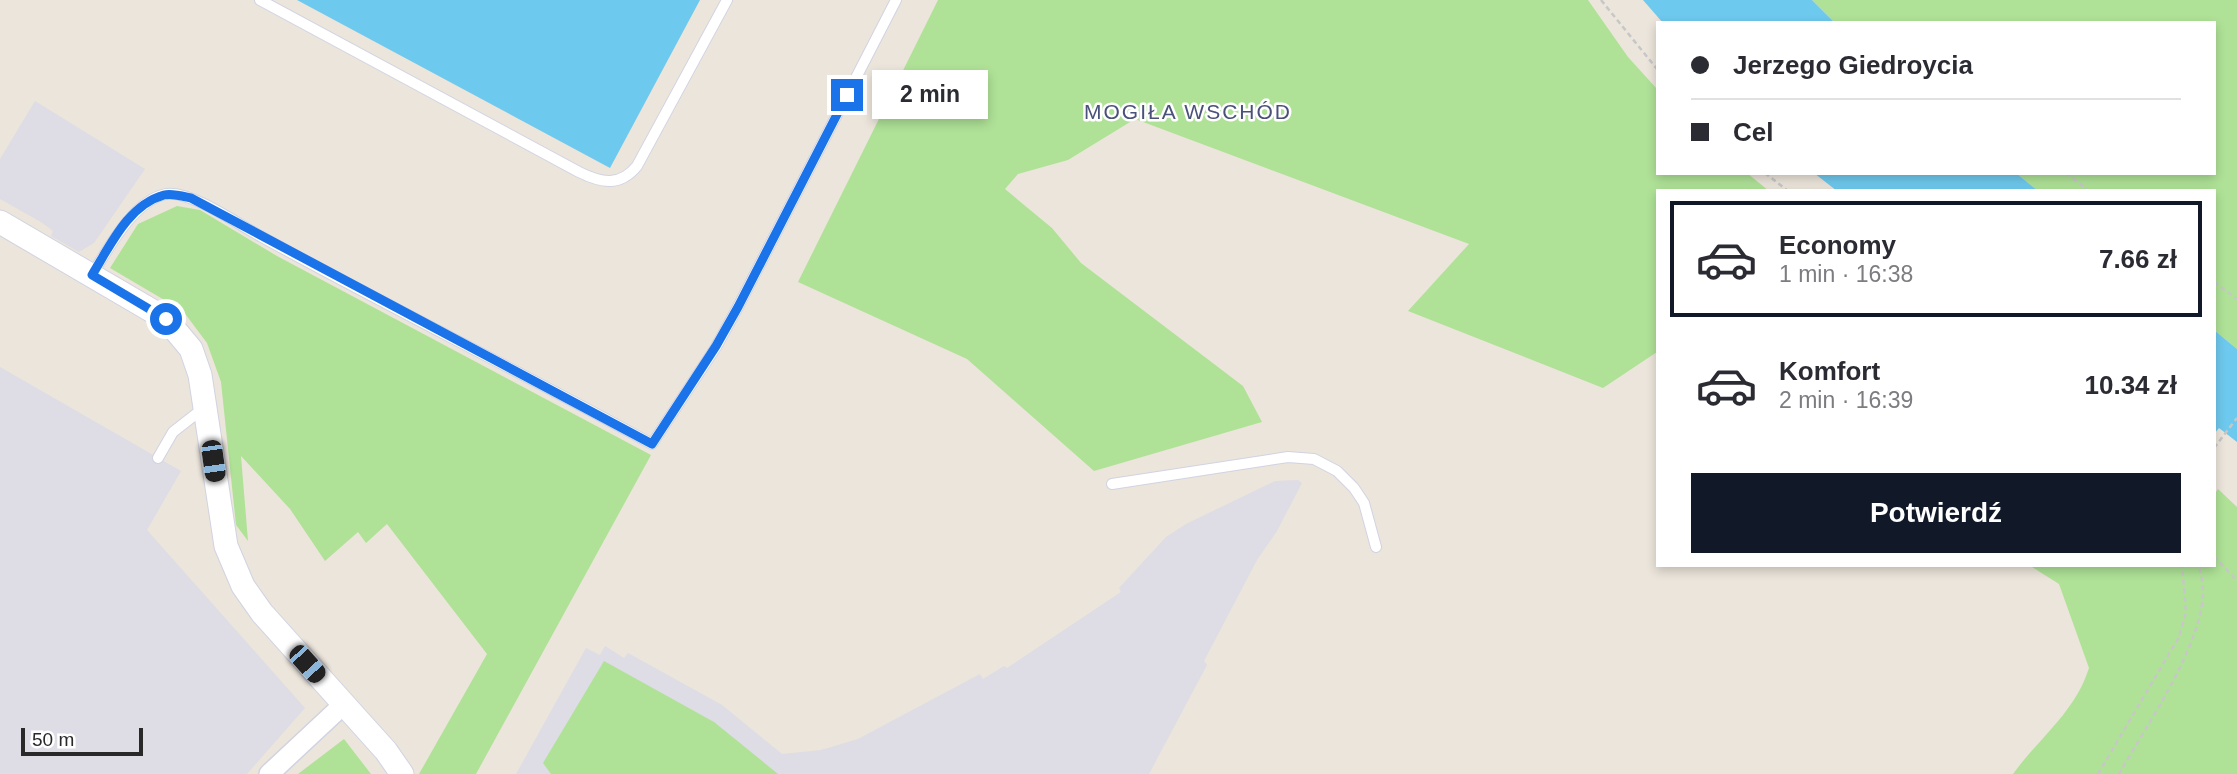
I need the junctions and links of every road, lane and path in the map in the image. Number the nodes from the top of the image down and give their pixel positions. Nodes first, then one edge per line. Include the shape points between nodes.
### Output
1 (260, 0) edge
2 (727, 0) edge
3 (896, 0) edge
4 (1601, 0) edge
5 (1656, 68) edge
6 (1768, 175) edge
7 (2069, 175) edge
8 (1785, 189) edge
9 (2087, 189) edge
10 (0, 222) edge
11 (92, 275) junction
12 (2216, 283) edge
13 (2237, 299) edge
14 (205, 406) junction
15 (2237, 418) edge
16 (2216, 445) edge
17 (158, 458) dead end
18 (1112, 484) dead end
19 (1376, 547) dead end
20 (2216, 558) edge
21 (2182, 567) edge
22 (2199, 567) edge
23 (2237, 581) edge
24 (344, 704) junction
25 (269, 774) edge
26 (402, 774) edge
27 (2098, 774) edge
28 (2119, 774) edge

1 - 2 lane via 603,182 623,179 637,166
3 - 11 lane via 738,307 652,444 191,198 165,194 136,213 123,225
4 - 5 path
6 - 8 path
7 - 9 path
10 - 11 street
11 - 14 street via 175,327 196,362
12 - 13 path
14 - 17 lane via 173,432
14 - 24 street via 226,546 243,586
15 - 16 path
18 - 19 lane via 1289,457 1314,459 1337,471 1354,488 1364,503
20 - 23 path
21 - 27 path via 2186,612 2179,637
22 - 28 path via 2202,600 2190,648
24 - 25 street
24 - 26 street

